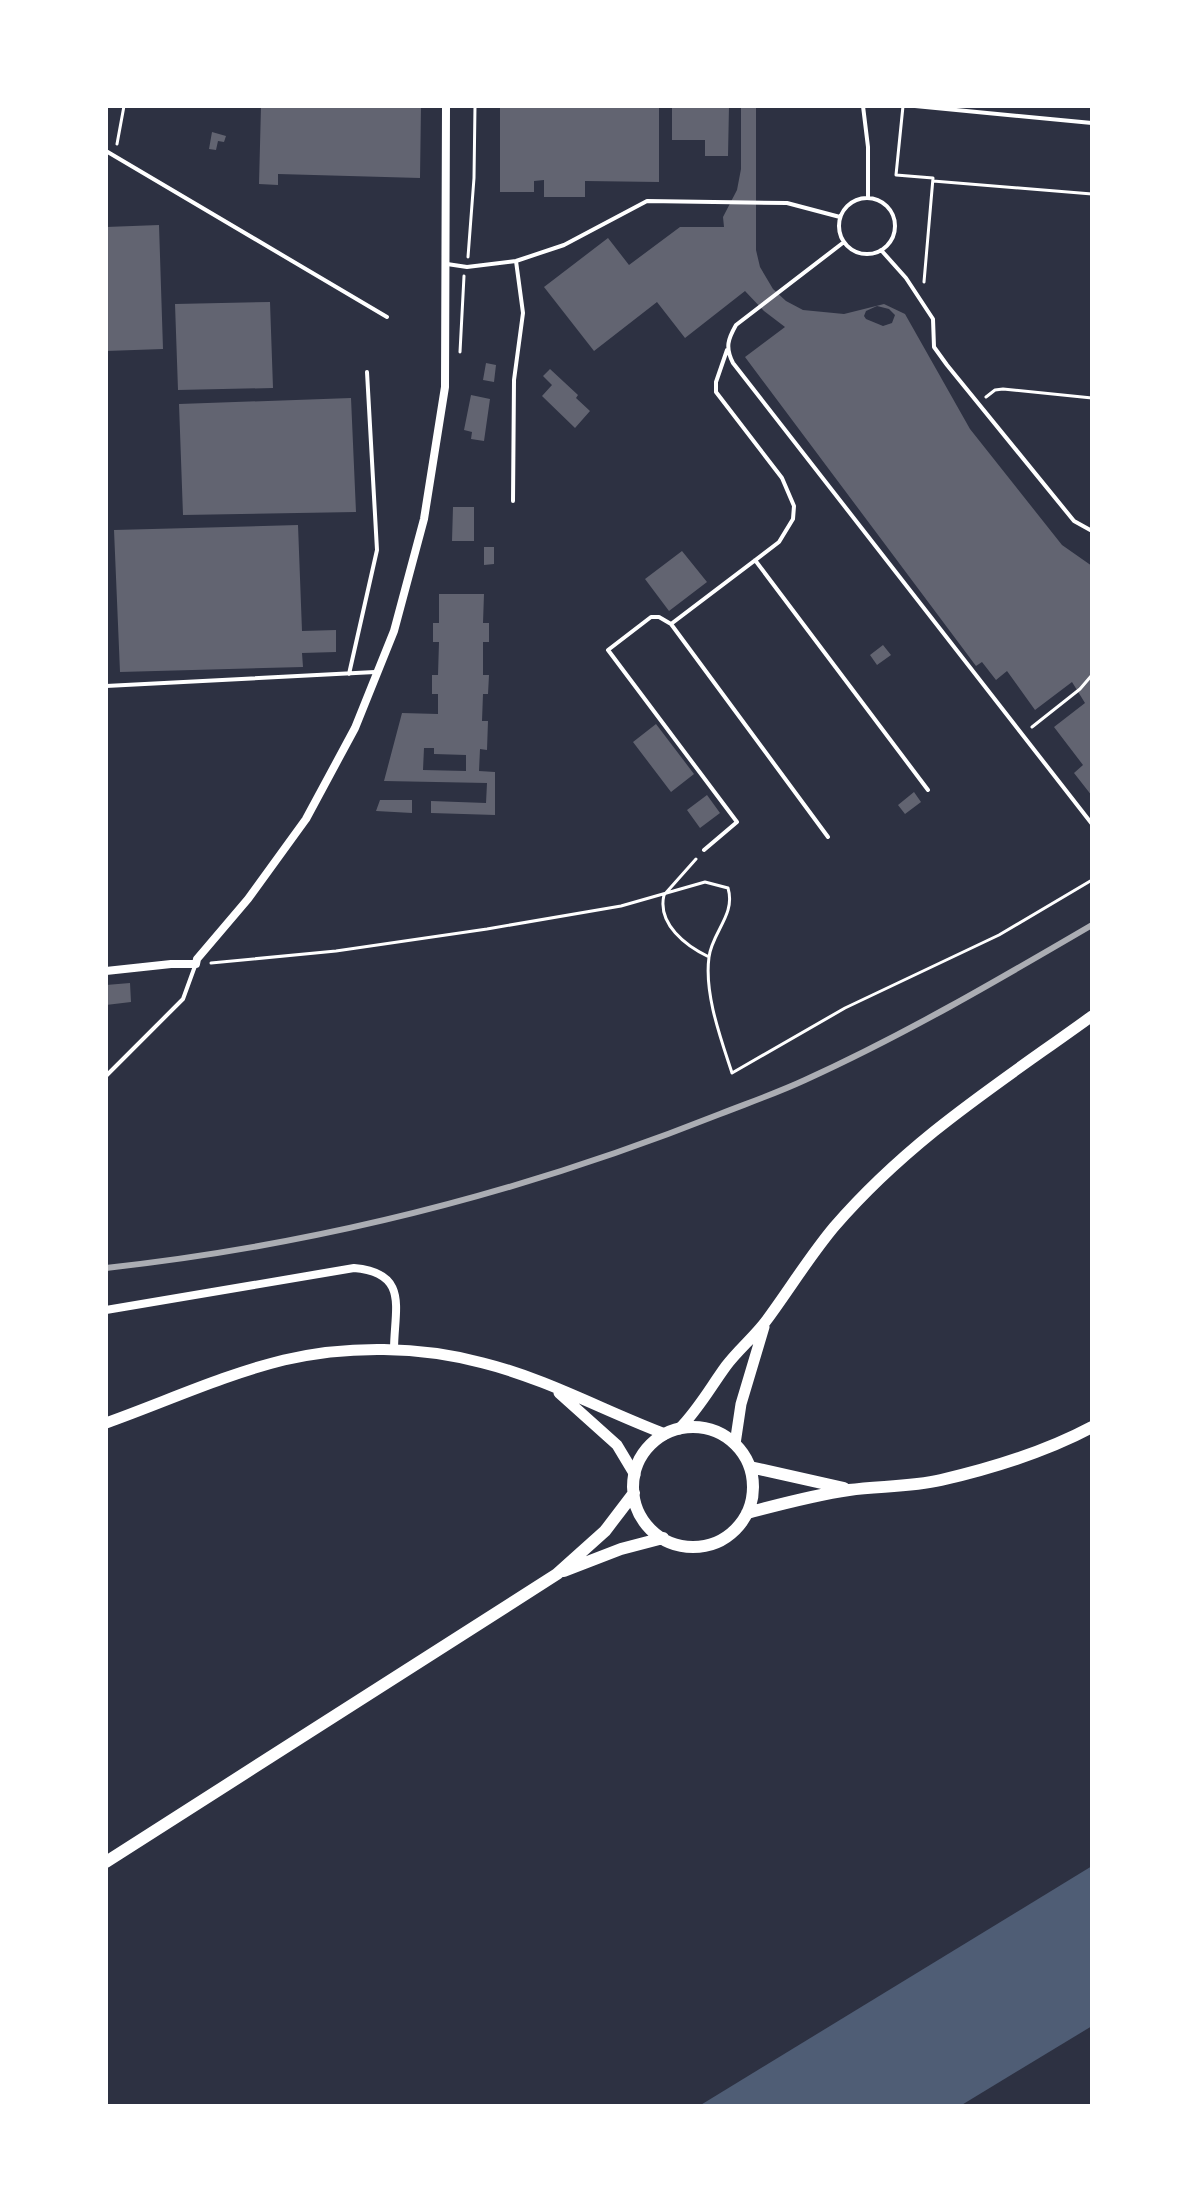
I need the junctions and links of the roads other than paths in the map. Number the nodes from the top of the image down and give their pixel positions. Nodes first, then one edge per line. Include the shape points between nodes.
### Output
1 (446, 106) edge
2 (863, 106) edge
3 (915, 106) edge
4 (1092, 123) edge
5 (106, 151) edge
6 (868, 197) junction
7 (840, 217) junction
8 (844, 242) junction
9 (881, 250) junction
10 (516, 261) junction
11 (447, 264) junction
12 (387, 317) dead end
13 (727, 350) junction
14 (367, 372) dead end
15 (513, 501) dead end
16 (1092, 531) edge
17 (106, 535) edge
18 (755, 560) junction
19 (106, 574) edge
20 (671, 624) junction
21 (378, 671) junction
22 (349, 674) junction
23 (106, 686) edge
24 (928, 790) dead end
25 (1092, 824) edge
26 (828, 837) dead end
27 (704, 850) road end
28 (196, 964) junction
29 (106, 971) edge
30 (1092, 1016) edge
31 (106, 1076) edge
32 (106, 1310) edge
33 (765, 1322) junction
34 (394, 1350) junction
35 (553, 1387) junction
36 (106, 1423) edge
37 (1092, 1427) edge
38 (679, 1429) junction
39 (665, 1434) junction
40 (735, 1444) junction
41 (750, 1467) junction
42 (635, 1475) junction
43 (851, 1490) junction
44 (634, 1493) junction
45 (747, 1513) junction
46 (663, 1538) junction
47 (557, 1574) junction
48 (106, 1862) edge

1 - 11 street
2 - 6 lane
3 - 4 lane
5 - 12 lane
6 - 7 lane via 851,203
6 - 9 lane via 885,203 895,219 894,237
7 - 8 lane
7 - 10 lane via 787,203 647,201 564,245
8 - 9 lane via 865,254
8 - 13 lane via 736,325
9 - 16 lane via 933,319 934,347 1074,521
10 - 11 lane
10 - 15 lane via 523,313 514,380
11 - 21 street via 445,387 424,519
13 - 18 lane via 716,392 782,478 794,506 787,531
13 - 25 lane
14 - 22 lane via 377,550
17 - 19 lane
18 - 20 lane
18 - 24 lane
20 - 26 lane
20 - 27 lane via 651,617 608,650 737,822
21 - 22 lane
21 - 28 street via 355,728 306,819
22 - 23 lane
28 - 29 street
28 - 31 lane via 183,999
30 - 33 main road via 963,1107 892,1167 833,1229
32 - 34 street via 354,1268 375,1270 390,1282 394,1294
33 - 38 main road
33 - 40 main road
34 - 35 main road via 484,1363
34 - 36 main road via 283,1360
35 - 39 main road
35 - 42 main road via 617,1445
37 - 43 main road via 1065,1441 939,1481
38 - 39 main road
38 - 40 main road via 709,1429
39 - 42 main road via 645,1451
40 - 41 main road
41 - 43 main road
41 - 45 main road via 753,1483
42 - 44 main road
43 - 45 main road
44 - 46 main road via 643,1519
44 - 47 main road via 605,1531
45 - 46 main road via 732,1532 711,1544 678,1545
46 - 47 main road
47 - 48 main road

